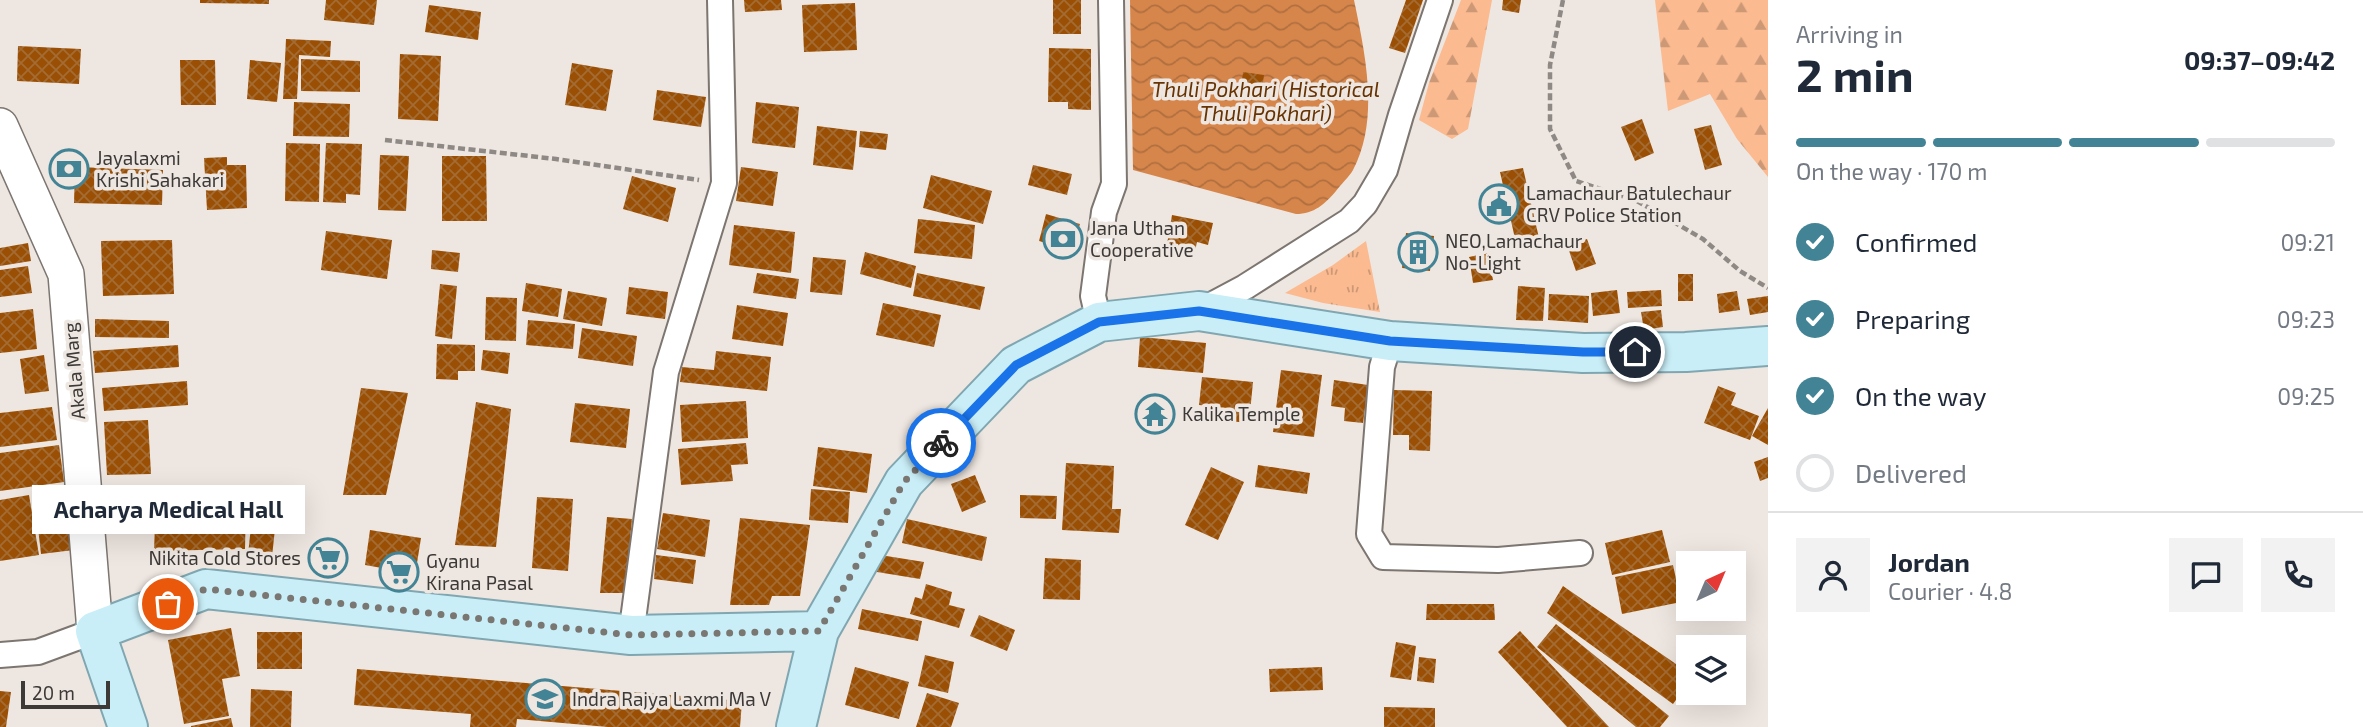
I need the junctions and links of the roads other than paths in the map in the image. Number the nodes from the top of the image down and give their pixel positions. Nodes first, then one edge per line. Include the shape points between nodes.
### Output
1 (720, 0) edge
2 (1111, 0) edge
3 (1440, 0) edge
4 (0, 126) edge
5 (1199, 311) junction
6 (1099, 322) junction
7 (1390, 341) junction
8 (1768, 346) edge
9 (1580, 553) dead end
10 (96, 631) junction
11 (819, 631) junction
12 (631, 635) junction
13 (0, 655) edge
14 (128, 727) edge
15 (796, 727) edge

1 - 12 street via 724,183 666,372
2 - 6 street via 1114,184 1104,212 1093,296
3 - 5 street via 1385,170 1366,204 1349,221
4 - 10 main road, Akala Marg via 66,274
5 - 6 main road
5 - 7 main road
6 - 11 main road via 1016,365 904,482
7 - 8 main road via 1583,352
7 - 9 street via 1382,367 1369,534 1383,558 1498,560
10 - 12 main road via 206,589
10 - 13 street via 38,652
10 - 14 main road
11 - 12 main road
11 - 15 main road

